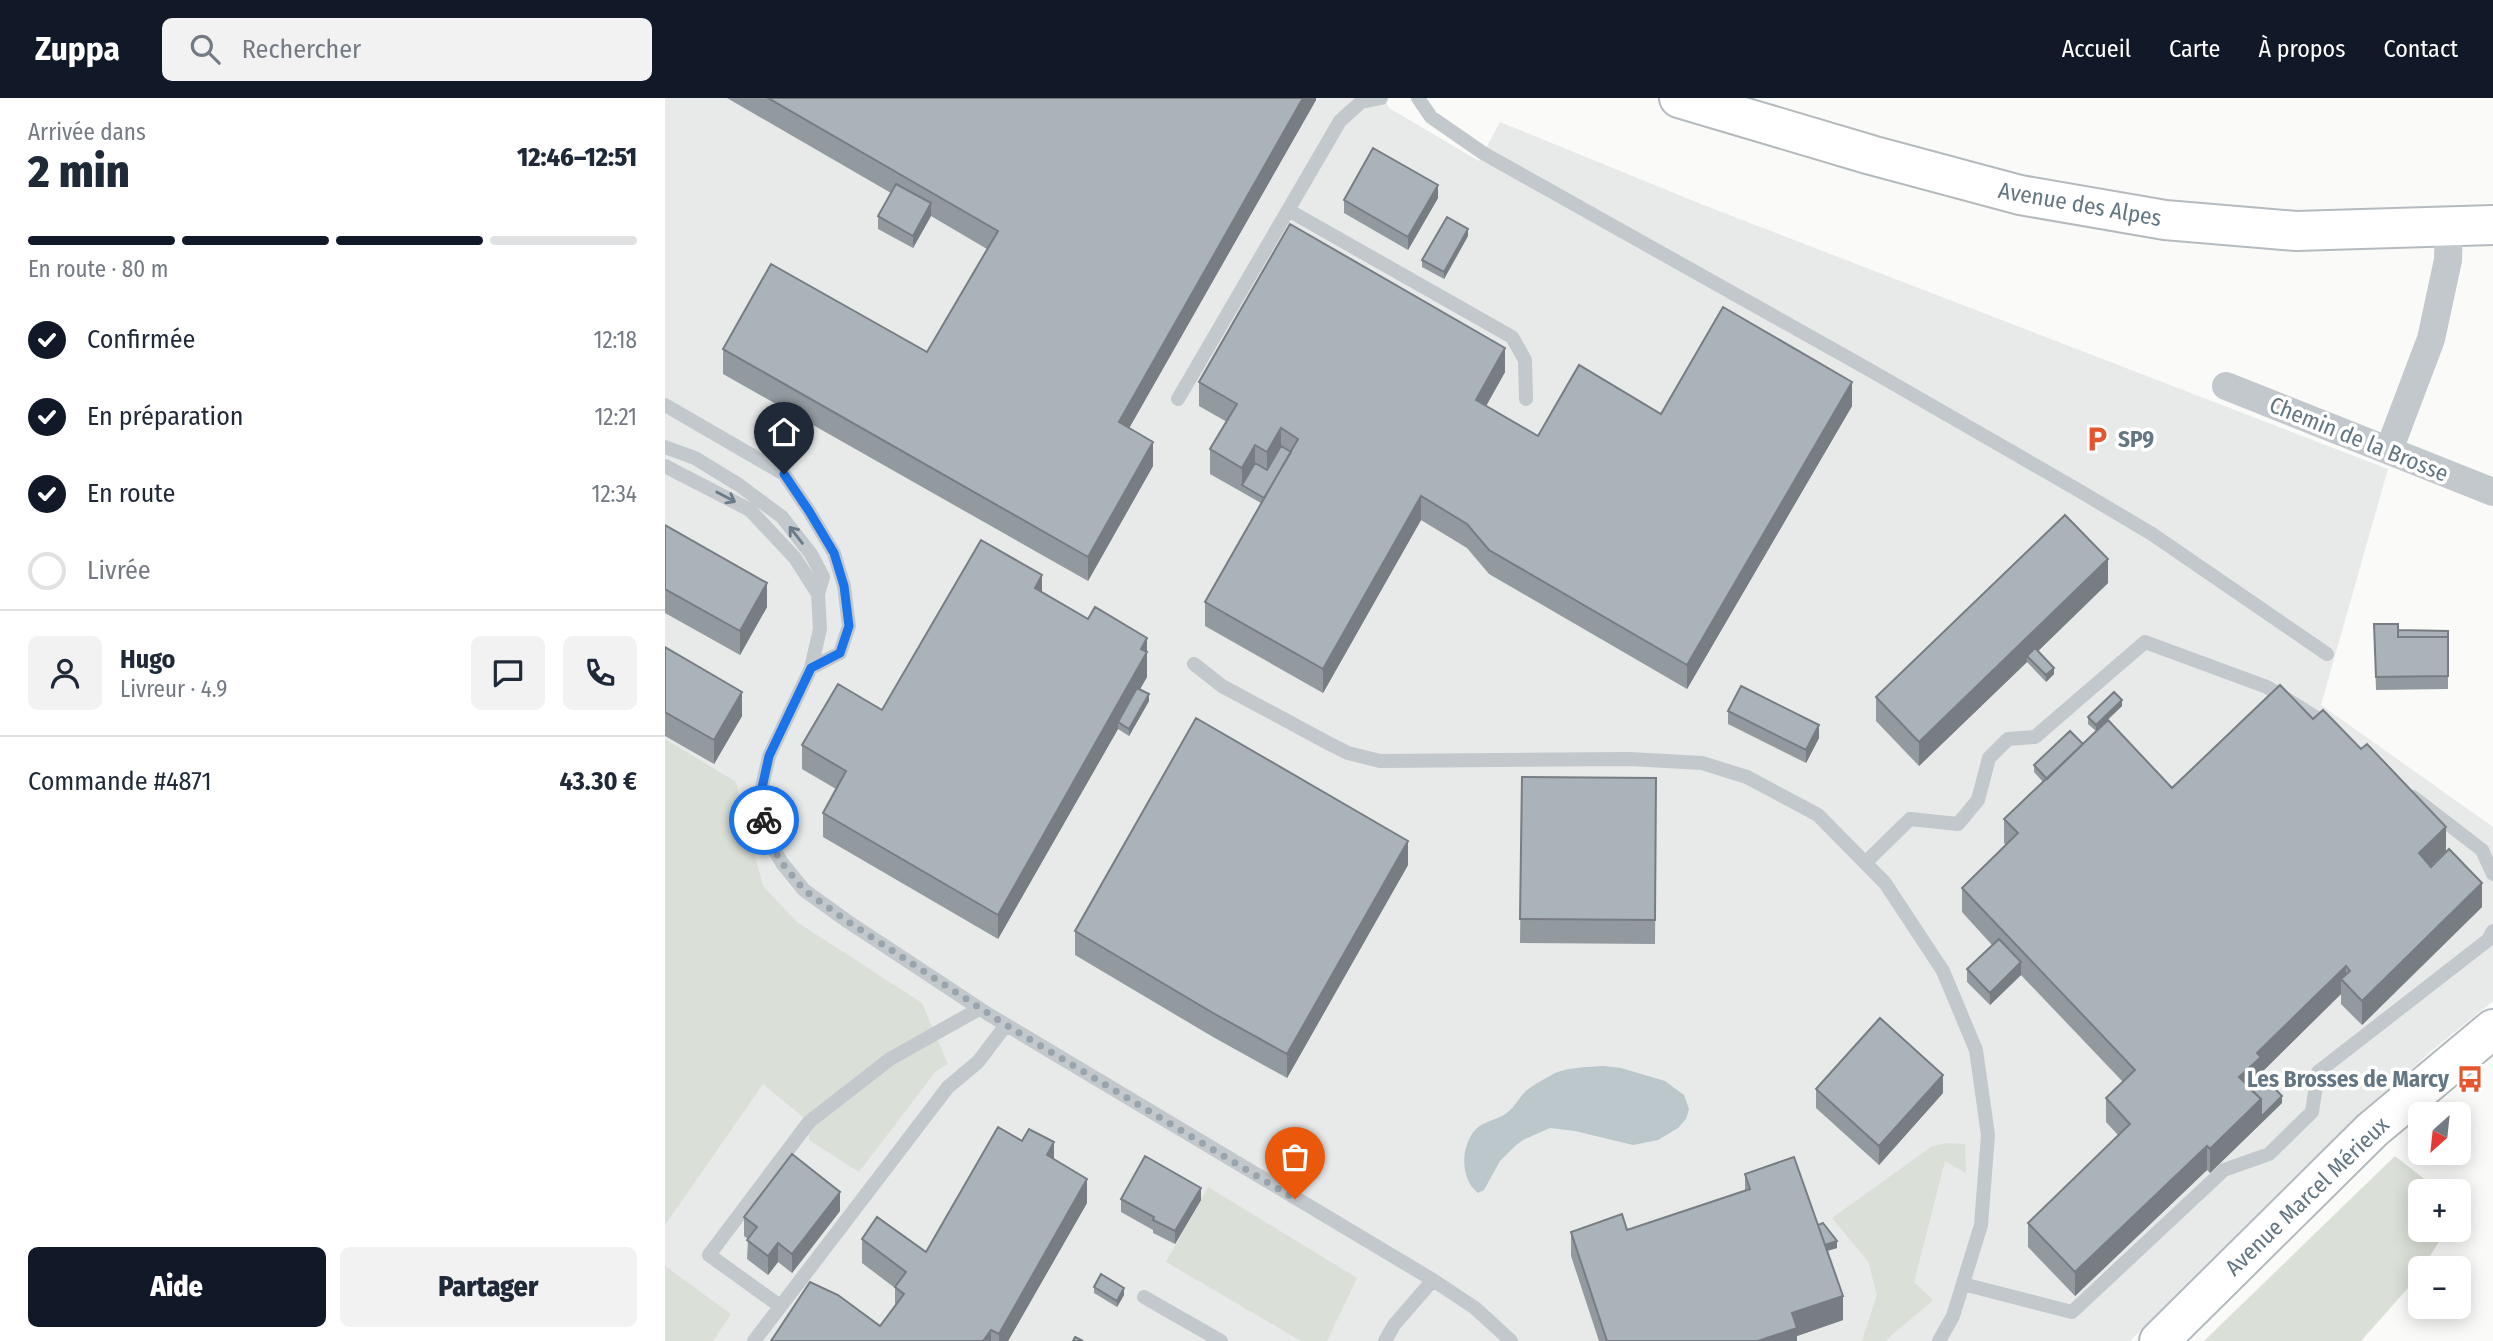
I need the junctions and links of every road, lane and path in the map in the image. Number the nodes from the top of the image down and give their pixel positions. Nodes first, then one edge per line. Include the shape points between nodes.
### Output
1 (1381, 98) edge
2 (1418, 98) edge
3 (1679, 98) edge
4 (1288, 210) junction
5 (2493, 225) edge
6 (2449, 227) junction
7 (2226, 386) dead end
8 (1178, 399) dead end
9 (1526, 399) dead end
10 (665, 405) edge
11 (665, 447) edge
12 (2389, 450) junction
13 (665, 466) edge
14 (2493, 492) edge
15 (818, 594) junction
16 (2327, 654) dead end
17 (1195, 664) dead end
18 (811, 668) junction
19 (2344, 735) edge
20 (2401, 786) edge
21 (1865, 863) junction
22 (2493, 874) edge
23 (2493, 931) edge
24 (979, 1009) junction
25 (1006, 1025) junction
26 (2493, 1029) edge
27 (1433, 1280) junction
28 (1963, 1284) junction
29 (1143, 1297) dead end
30 (780, 1306) junction
31 (754, 1341) edge
32 (1221, 1341) edge
33 (1385, 1341) edge
34 (1511, 1341) edge
35 (1939, 1341) edge
36 (2159, 1341) edge

1 - 4 lane via 1361,102 1340,121
2 - 16 lane via 1431,117 1483,153 2088,496 2152,534
3 - 6 main road, Avenue des Alpes via 2020,195 2139,216 2296,231
4 - 8 lane
4 - 9 lane via 1512,337 1525,360
5 - 6 main road, Avenue des Alpes
6 - 12 street via 2448,260 2431,339
7 - 12 street, Chemin de la Brosse
10 - 18 lane via 784,474 834,553 849,626 840,653
15 -> 11 lane via 824,577 782,517 695,458
12 - 14 street, Chemin de la Brosse
13 -> 15 lane via 750,510 789,550
15 - 18 lane via 820,629
17 - 21 lane via 1222,686 1330,744 1380,761 1629,759 1702,763 1747,777 1818,816
18 - 24 lane via 769,756 762,788 768,839 804,890
19 - 21 lane via 2267,687 2145,642 2035,737 2007,738 1989,758 1978,800 1958,824 1910,819
20 - 22 lane via 2482,850
21 - 28 lane via 1885,883 1943,971 1976,1050 1988,1135 1981,1225
23 - 28 lane via 2489,940 2318,1072 2312,1112 2269,1154 2224,1170 2072,1312
24 - 25 lane
24 - 30 lane via 890,1059 809,1122 709,1255
25 - 27 lane
25 - 30 lane via 978,1062 948,1087
26 - 36 main road, Avenue Marcel Mérieux via 2372,1130
27 - 33 lane
27 - 34 lane via 1475,1308
28 - 35 lane
29 - 32 lane
30 - 31 lane

